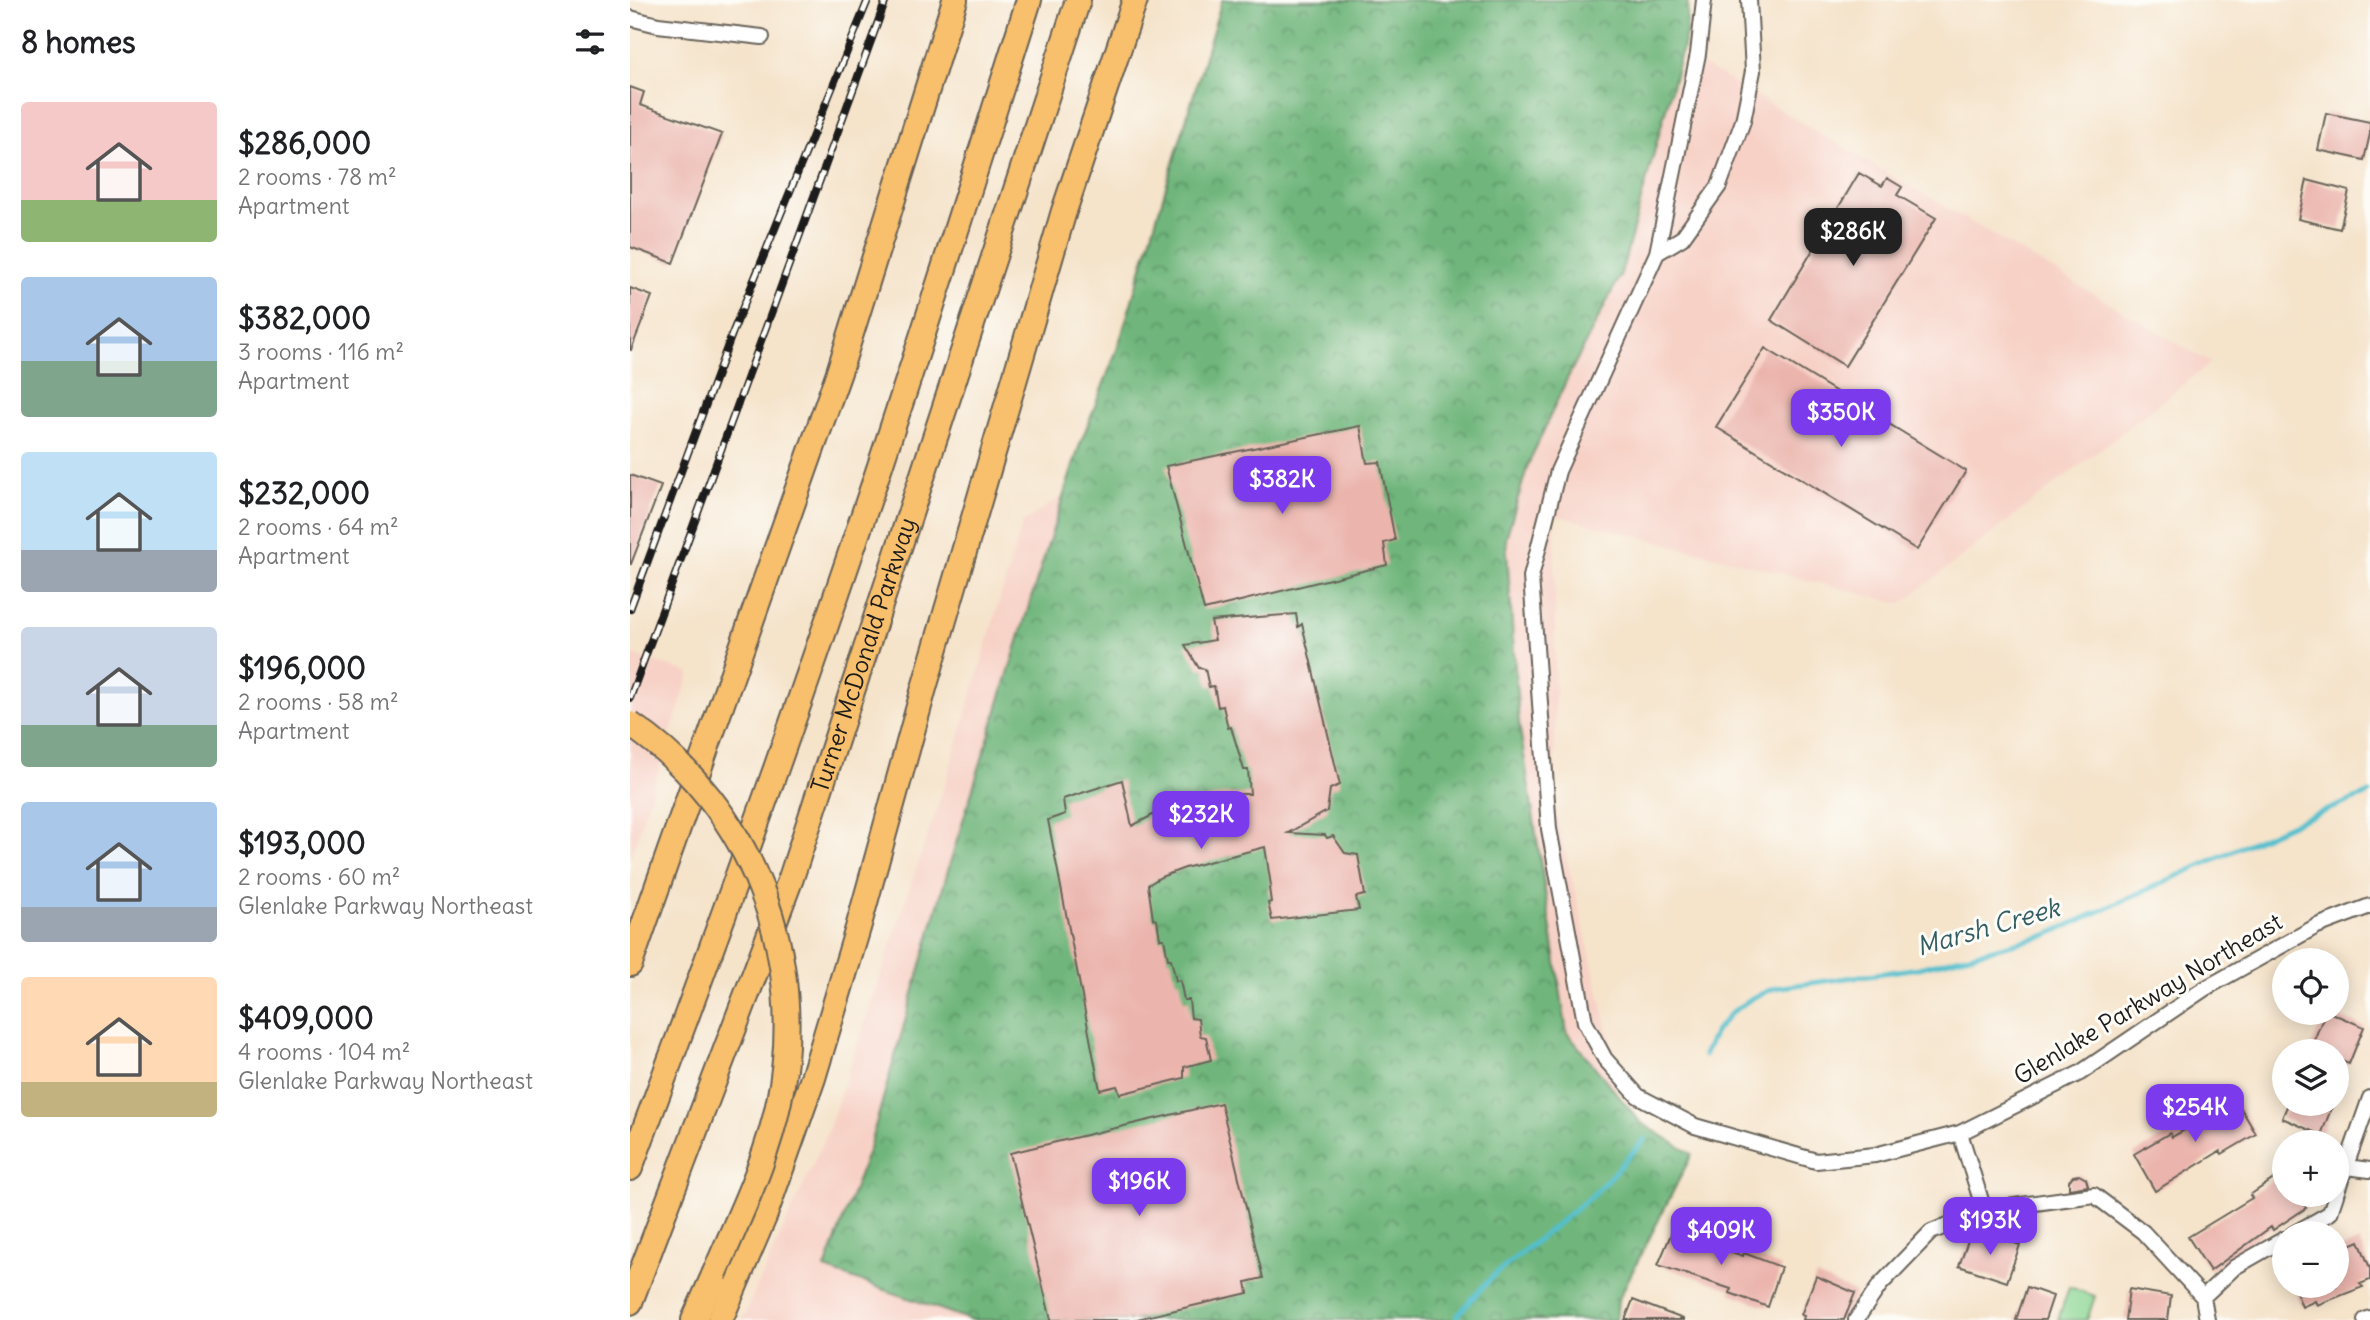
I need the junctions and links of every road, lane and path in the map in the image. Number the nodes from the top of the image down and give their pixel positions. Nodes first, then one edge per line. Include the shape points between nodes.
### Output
1 (955, 0) edge
2 (1029, 0) edge
3 (1078, 0) edge
4 (1135, 0) edge
5 (1704, 0) edge
6 (1749, 0) edge
7 (630, 18) edge
8 (762, 37) dead end
9 (1657, 253) junction
10 (630, 724) edge
11 (2370, 906) edge
12 (630, 964) edge
13 (2370, 1098) edge
14 (1960, 1133) junction
15 (2349, 1158) edge
16 (2349, 1167) edge
17 (630, 1168) edge
18 (2370, 1170) edge
19 (2332, 1207) edge
20 (1984, 1210) junction
21 (2316, 1221) edge
22 (2272, 1246) edge
23 (2203, 1297) junction
24 (630, 1302) edge
25 (2370, 1318) edge
26 (694, 1320) edge
27 (720, 1320) edge
28 (1856, 1320) edge
29 (2207, 1320) edge
30 (2365, 1320) edge

1 - 12 highway via 839,372
2 - 17 highway, Turner McDonald Parkway via 844,572
3 - 24 highway, Turner McDonald Parkway via 791,878
4 - 27 highway via 1063,211 813,1078 764,1217
5 - 9 street, Glenlake Parkway Northeast via 1698,54
6 - 9 street via 1753,71 1743,121 1719,186 1682,239
7 - 8 street
9 - 14 street, Glenlake Parkway Northeast via 1558,471 1531,577 1549,829 1585,1022 1605,1059 1638,1096 1695,1126 1815,1161 1875,1155
10 - 26 highway, bridge via 699,785 740,843 775,931 787,998 785,1070 769,1137
11 - 14 street, Glenlake Parkway Northeast via 2290,940 2204,989 2080,1073
13 - 15 street
14 - 20 street
16 - 18 street
19 - 21 street
20 - 23 street via 2094,1195 2143,1232
20 - 28 street via 1931,1232 1880,1285
22 - 23 street via 2235,1268
23 - 29 street
25 - 30 street

